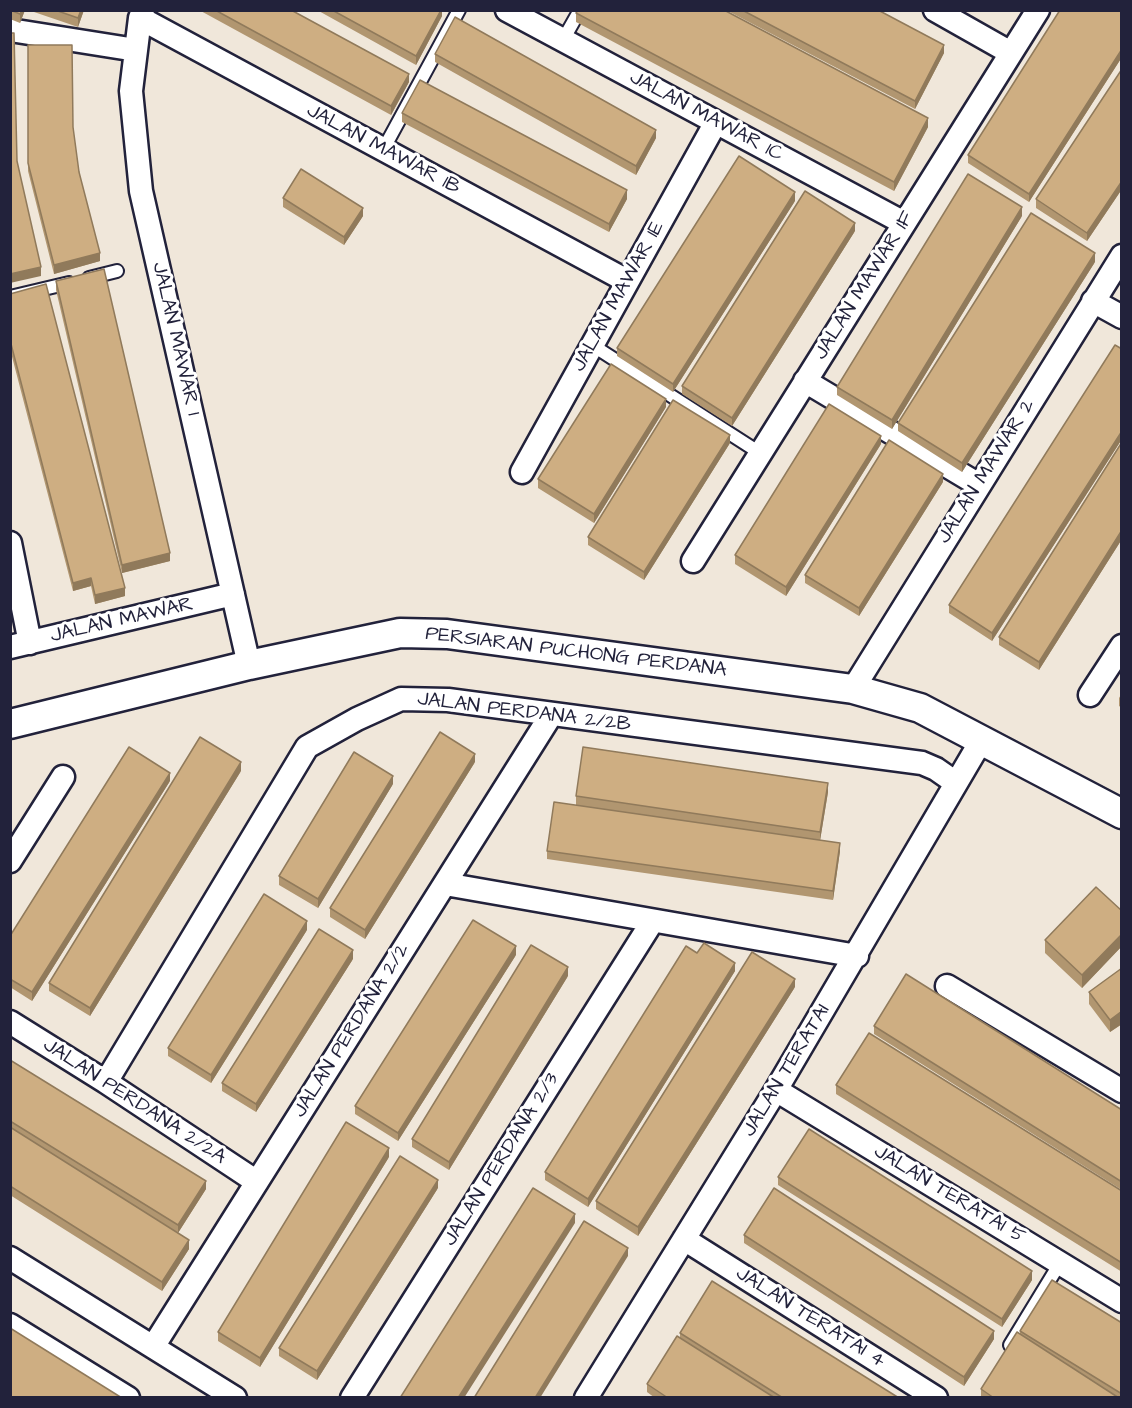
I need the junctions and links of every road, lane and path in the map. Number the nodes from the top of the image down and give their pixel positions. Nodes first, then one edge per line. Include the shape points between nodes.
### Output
1 (459, 10) edge
2 (507, 10) edge
3 (580, 10) edge
4 (934, 10) edge
5 (1038, 10) edge
6 (141, 14) edge
7 (10, 30) edge
8 (563, 40) junction
9 (136, 50) junction
10 (1011, 53) junction
11 (716, 122) junction
12 (383, 150) junction
13 (904, 223) junction
14 (1122, 256) edge
15 (117, 271) dead end
16 (627, 281) junction
17 (10, 297) edge
18 (1093, 301) junction
19 (1122, 317) edge
20 (592, 345) junction
21 (805, 381) junction
22 (760, 453) junction
23 (522, 471) dead end
24 (979, 485) junction
25 (10, 543) edge
26 (693, 561) dead end
27 (233, 594) junction
28 (20, 645) edge
29 (1122, 646) edge
30 (249, 665) junction
31 (854, 689) junction
32 (1090, 695) dead end
33 (551, 715) junction
34 (10, 724) edge
35 (981, 741) junction
36 (63, 777) dead end
37 (956, 783) junction
38 (1122, 814) edge
39 (10, 861) edge
40 (445, 884) junction
41 (652, 921) junction
42 (857, 956) junction
43 (947, 986) dead end
44 (10, 1022) edge
45 (106, 1082) junction
46 (776, 1090) junction
47 (1122, 1091) edge
48 (257, 1182) junction
49 (684, 1239) junction
50 (10, 1258) edge
51 (1060, 1263) junction
52 (1122, 1301) edge
53 (10, 1325) edge
54 (153, 1347) junction
55 (1001, 1359) edge
56 (589, 1397) edge
57 (128, 1398) edge
58 (235, 1398) edge
59 (352, 1398) edge
60 (936, 1398) edge

1 - 12 lane
2 - 8 street, JALAN MAWAR 1C
3 - 8 lane
4 - 10 street
5 - 10 street, JALAN MAWAR 1F
6 - 9 street, JALAN MAWAR 1
6 - 12 street, JALAN MAWAR 1B
7 - 9 street
8 - 11 street, JALAN MAWAR 1C
9 - 27 street, JALAN MAWAR 1 via 131,91 141,191
10 - 13 street, JALAN MAWAR 1F
11 - 13 street, JALAN MAWAR 1C
11 - 16 street, JALAN MAWAR 1E
12 - 16 street, JALAN MAWAR 1B
13 - 21 street, JALAN MAWAR 1F
14 - 18 street, JALAN MAWAR 2
15 - 17 lane
16 - 20 street, JALAN MAWAR 1E
18 - 19 street
18 - 24 street, JALAN MAWAR 2
20 - 22 lane
20 - 23 street, JALAN MAWAR 1E
21 - 22 street, JALAN MAWAR 1F
21 - 24 street
22 - 26 street, JALAN MAWAR 1F
24 - 31 street, JALAN MAWAR 2
25 - 28 street
27 - 28 street, JALAN MAWAR
27 - 30 street, JALAN MAWAR 1
29 - 32 street
30 - 31 street, PERSIARAN PUCHONG PERDANA via 400,633 447,634
30 - 34 street, PERSIARAN PUCHONG PERDANA
31 - 35 street, PERSIARAN PUCHONG PERDANA via 920,708
33 - 37 street, JALAN PERDANA 2/2B via 922,763
33 - 40 street, JALAN PERDANA 2/2
33 - 45 street, JALAN PERDANA 2/2B via 448,700 401,699 307,747
35 - 37 street, JALAN TERATAI
35 - 38 street, PERSIARAN PUCHONG PERDANA
36 - 39 street
37 - 42 street, JALAN TERATAI
40 - 41 street
40 - 48 street, JALAN PERDANA 2/2
41 - 42 street
41 - 59 street, JALAN PERDANA 2/3
42 - 46 street, JALAN TERATAI
43 - 47 street
44 - 45 street, JALAN PERDANA 2/2A
45 - 48 street, JALAN PERDANA 2/2A
46 - 49 street, JALAN TERATAI
46 - 51 street, JALAN TERATAI 5
48 - 54 street, JALAN PERDANA 2/2
49 - 56 street, JALAN TERATAI
49 - 60 street, JALAN TERATAI 4
50 - 54 street
51 - 52 street, JALAN TERATAI 5
51 - 55 lane
53 - 57 street
54 - 58 street

